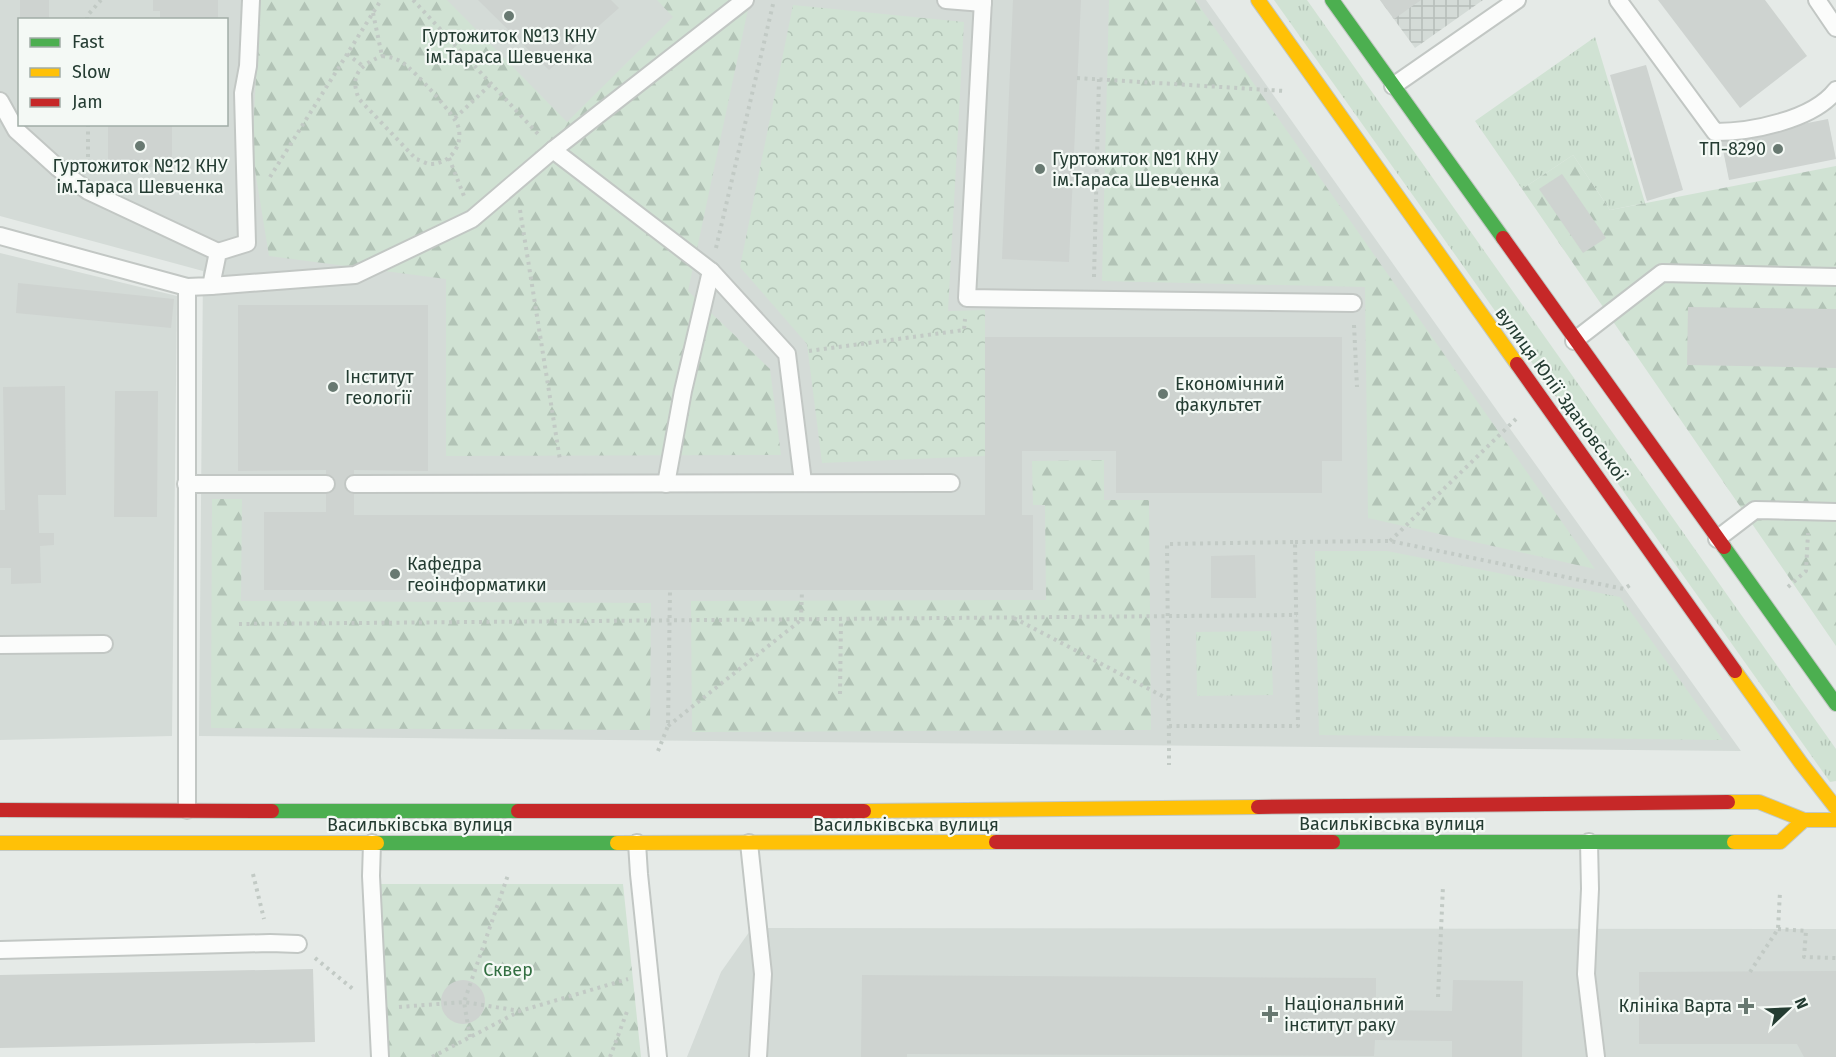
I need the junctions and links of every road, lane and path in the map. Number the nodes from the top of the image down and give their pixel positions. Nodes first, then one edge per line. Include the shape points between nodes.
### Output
1 (101, 0) edge
2 (251, 0) edge
3 (381, 0) edge
4 (413, 0) edge
5 (745, 0) edge
6 (774, 0) edge
7 (946, 0) edge
8 (1258, 0) edge
9 (1332, 0) edge
10 (1517, 0) edge
11 (1618, 0) edge
12 (1817, 0) edge
13 (983, 1) edge
14 (373, 12) junction
15 (87, 18) edge
16 (1836, 28) edge
17 (347, 54) junction
18 (382, 56) junction
19 (363, 66) junction
20 (1077, 78) dead end
21 (1099, 79) junction
22 (491, 84) junction
23 (1393, 86) junction
24 (1836, 90) edge
25 (1289, 92) dead end
26 (0, 101) edge
27 (454, 118) junction
28 (88, 126) edge
29 (553, 150) junction
30 (449, 158) junction
31 (515, 182) junction
32 (88, 191) junction
33 (246, 214) junction
34 (472, 219) junction
35 (0, 236) edge
36 (218, 252) junction
37 (711, 271) junction
38 (1836, 277) edge
39 (211, 286) junction
40 (187, 287) junction
41 (967, 298) junction
42 (1093, 299) junction
43 (1353, 303) joint
44 (1574, 341) junction
45 (787, 354) junction
46 (1357, 387) dead end
47 (1516, 419) dead end
48 (803, 482) junction
49 (951, 483) dead end
50 (186, 484) junction
51 (326, 484) dead end
52 (354, 484) dead end
53 (564, 484) junction
54 (666, 484) junction
55 (1809, 511) junction
56 (1836, 512) edge
57 (1717, 539) junction
58 (1390, 541) junction
59 (1295, 542) junction
60 (1633, 583) dead end
61 (670, 590) dead end
62 (802, 590) dead end
63 (1782, 593) dead end
64 (1297, 615) junction
65 (1168, 616) junction
66 (1014, 618) junction
67 (841, 619) junction
68 (801, 620) junction
69 (669, 621) junction
70 (238, 624) dead end
71 (104, 644) dead end
72 (0, 645) edge
73 (840, 694) dead end
74 (1168, 699) junction
75 (1836, 704) edge
76 (668, 726) junction
77 (1168, 726) junction
78 (658, 751) dead end
79 (1169, 765) dead end
80 (1836, 808) edge
81 (0, 810) edge
82 (186, 810) junction
83 (1804, 820) junction
84 (1836, 820) edge
85 (1589, 842) junction
86 (0, 843) edge
87 (372, 843) junction
88 (637, 843) junction
89 (749, 843) junction
90 (253, 873) dead end
91 (508, 875) dead end
92 (1443, 886) dead end
93 (1780, 892) dead end
94 (1778, 929) junction
95 (270, 942) junction
96 (298, 944) joint
97 (0, 950) edge
98 (1836, 958) edge
99 (1750, 972) dead end
100 (630, 978) dead end
101 (1438, 997) dead end
102 (464, 1002) junction
103 (629, 1006) dead end
104 (377, 1008) junction
105 (520, 1011) junction
106 (470, 1037) junction
107 (380, 1057) edge
108 (432, 1057) edge
109 (610, 1057) edge
110 (658, 1057) edge
111 (758, 1057) edge
112 (1596, 1057) edge

1 - 15 path
2 - 33 lane via 243,93
3 - 14 path
4 - 22 path
5 - 29 lane
6 - 37 path
7 - 13 lane
8 - 80 main road, вулиця Юлії Здановської
9 - 23 main road
10 - 23 lane
11 - 24 lane via 1715,132 1736,132 1804,115
12 - 16 lane
13 - 41 lane
14 - 17 path
14 - 18 path
17 - 19 path
17 - 33 path
18 - 19 path
18 - 27 path via 406,65
19 - 30 path via 354,86 359,99 416,159 428,164
20 - 21 path
21 - 25 path
21 - 42 path
22 - 27 path
22 - 29 path
23 - 44 main road
26 - 32 lane via 16,130
27 - 30 path via 460,138
28 - 32 path
29 - 31 lane
29 - 37 lane
30 - 34 path
31 - 34 lane
31 - 53 path
32 - 36 lane
33 - 36 lane via 247,243
34 - 39 lane via 355,275
35 - 40 lane
36 - 39 lane
37 - 45 lane
37 - 54 lane
38 - 44 lane via 1662,273
39 - 40 lane
40 - 50 lane
41 - 42 lane
41 - 45 path via 964,330
42 - 43 lane
43 - 46 path
44 - 57 main road
45 - 48 lane
47 - 58 path
48 - 49 lane
48 - 54 lane
50 - 51 lane
50 - 82 lane
52 - 53 lane
53 - 54 lane
55 - 56 lane
55 - 57 lane via 1755,510
55 - 63 path via 1806,571
57 - 75 main road
58 - 59 path
58 - 60 path via 1624,589
59 - 64 path
59 - 65 path via 1167,544
61 - 69 path
62 - 68 path
64 - 65 path
64 - 77 path via 1298,726
65 - 66 path
65 - 74 path
66 - 67 path
66 - 74 path
67 - 68 path
67 - 73 path
68 - 69 path
68 - 76 path
69 - 70 path
69 - 76 path
71 - 72 lane
74 - 77 path
76 - 78 path
77 - 79 path
81 - 82 main road, Васильківська вулиця
82 - 83 main road, Васильківська вулиця via 745,812 1760,802
83 - 84 main road, Васильківська вулиця
83 - 85 main road, Васильківська вулиця via 1780,842
85 - 89 main road, Васильківська вулиця
85 - 112 lane via 1586,974
86 - 87 main road, Васильківська вулиця
87 - 88 main road, Васильківська вулиця
87 - 104 lane
88 - 89 main road, Васильківська вулиця
88 - 110 lane
89 - 111 lane via 763,974
90 - 95 path
91 - 102 path
92 - 101 path
93 - 94 path
94 - 98 path via 1806,931 1804,957
94 - 99 path
95 - 96 lane
95 - 97 lane
96 - 104 path
100 - 105 path
102 - 104 path
102 - 105 path
102 - 106 path
103 - 109 path
104 - 107 lane
105 - 106 path
106 - 108 path

